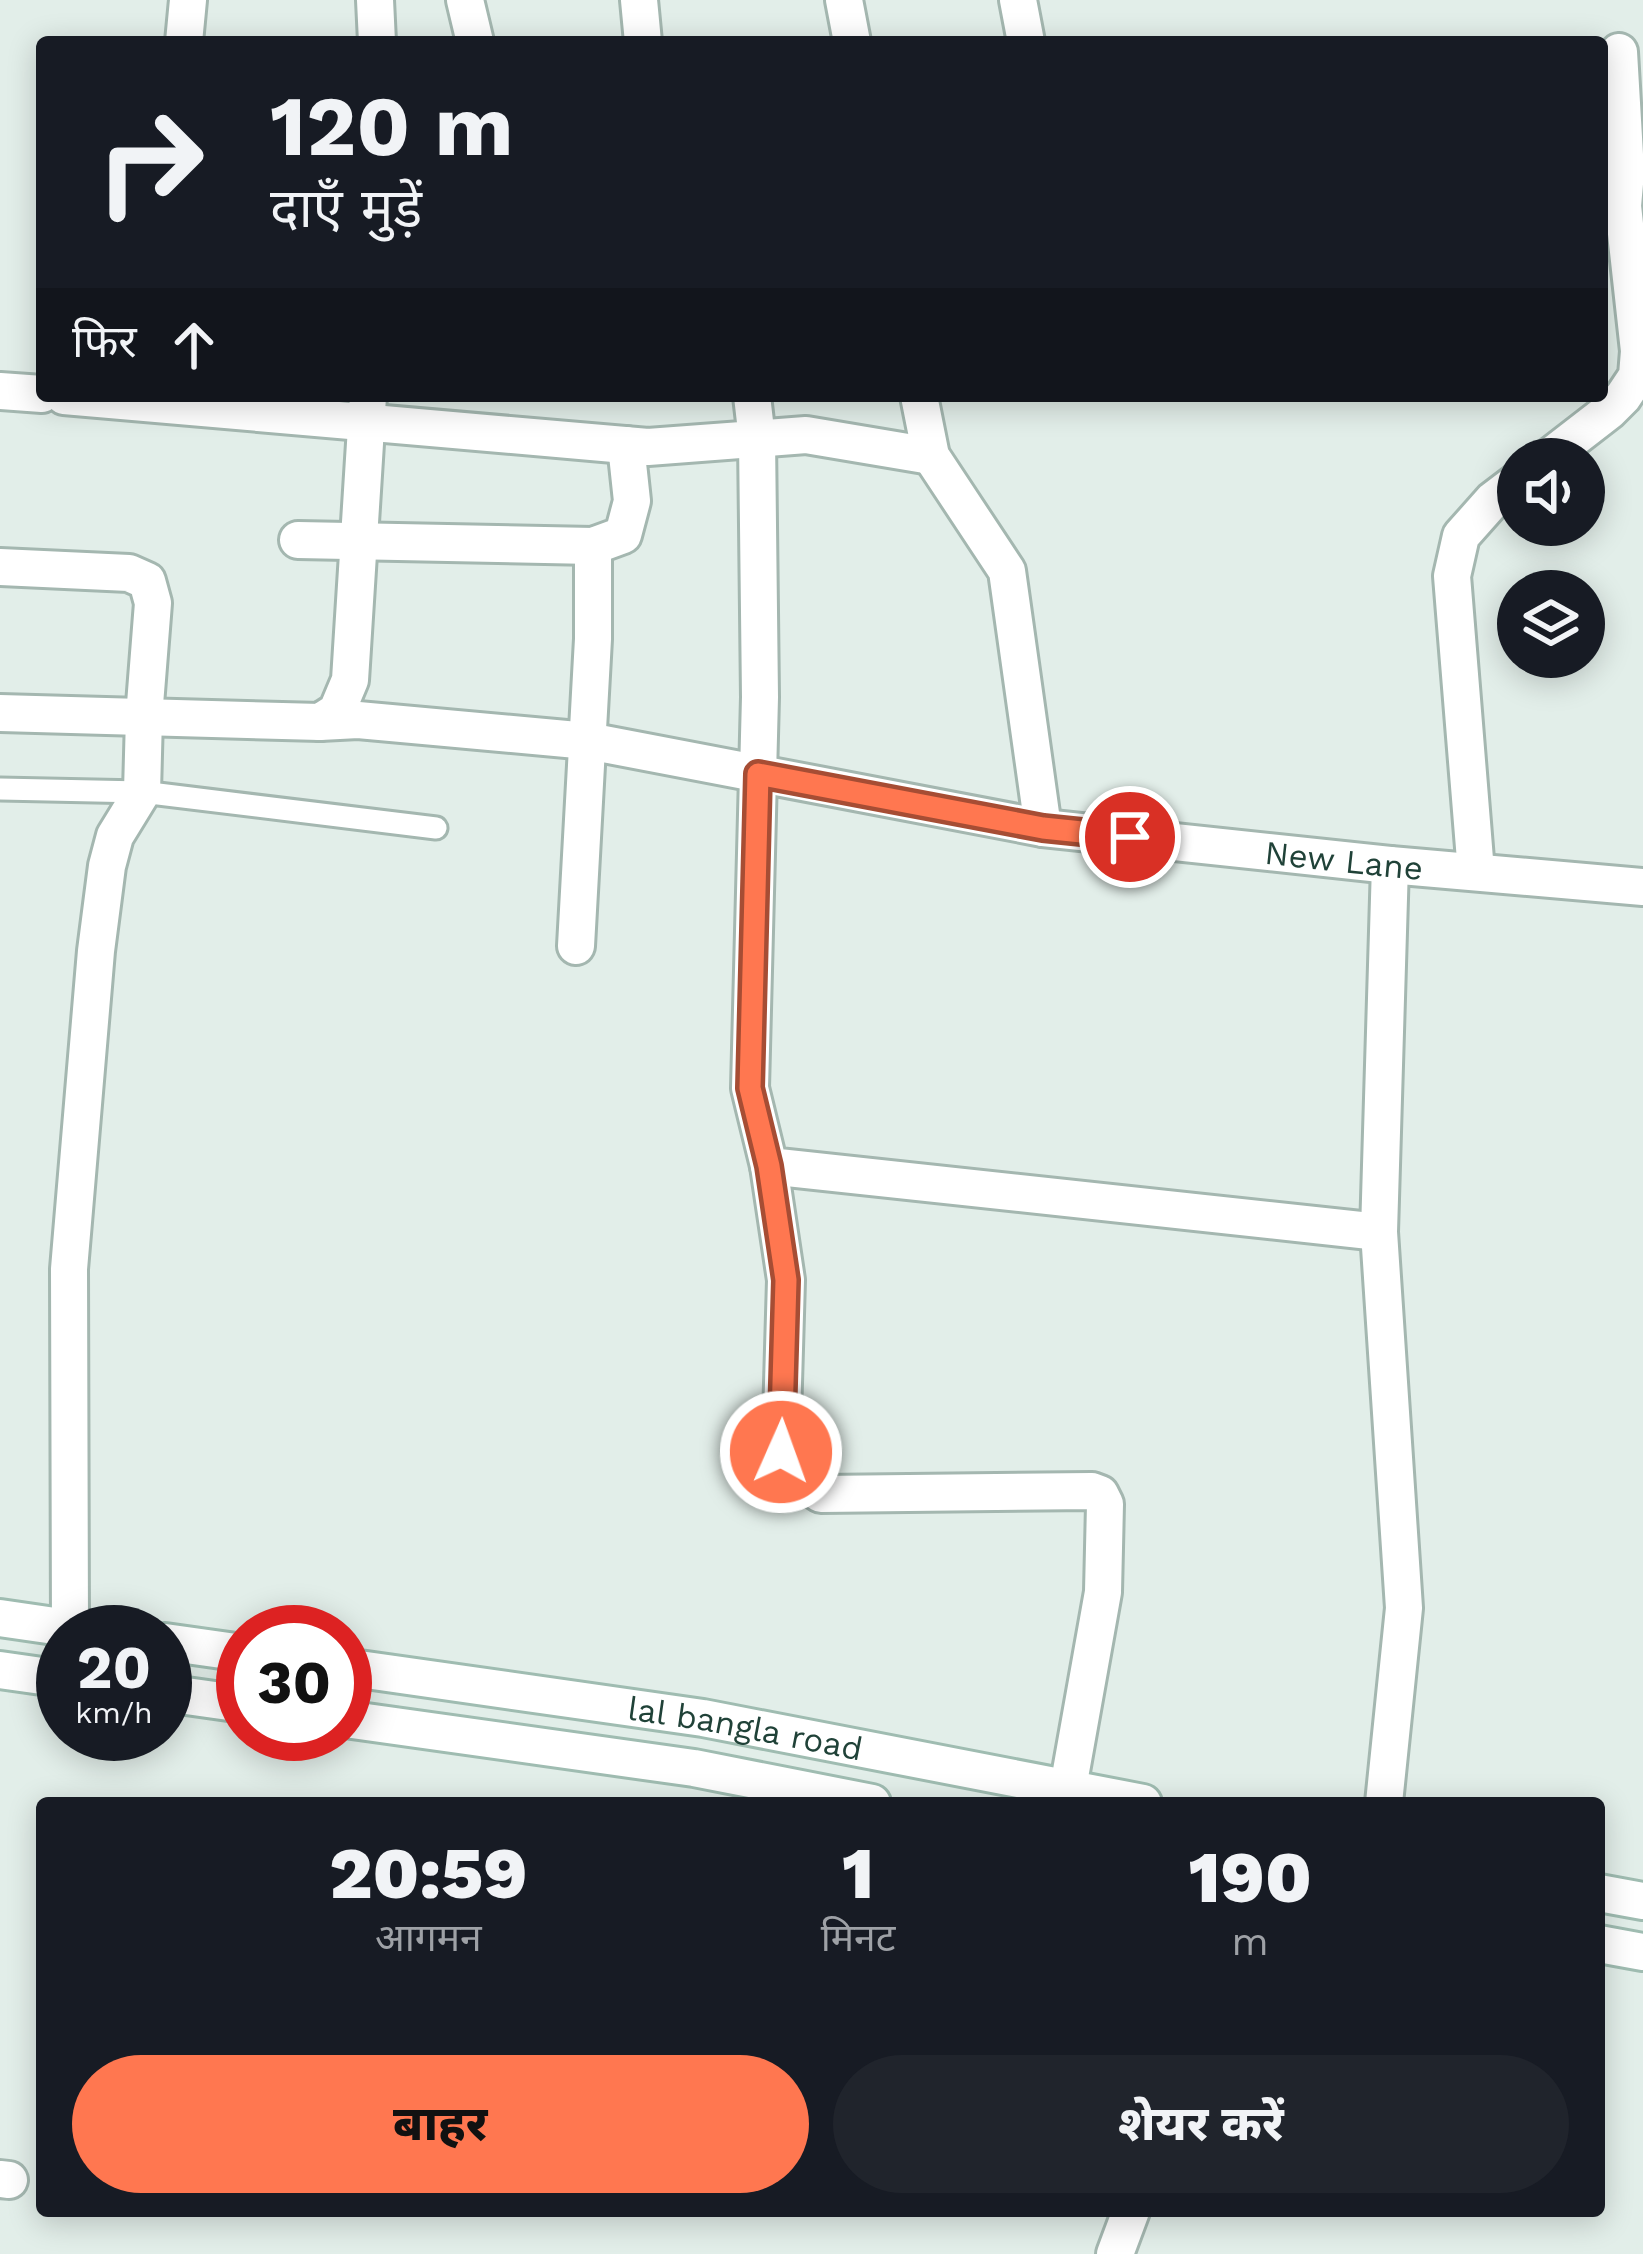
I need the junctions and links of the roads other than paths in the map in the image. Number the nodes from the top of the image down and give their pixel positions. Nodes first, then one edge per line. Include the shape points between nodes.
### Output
1 (188, 0) edge
2 (375, 0) edge
3 (465, 0) edge
4 (639, 0) edge
5 (844, 0) edge
6 (1018, 0) edge
7 (185, 36) edge
8 (377, 36) edge
9 (474, 36) edge
10 (643, 36) edge
11 (851, 36) edge
12 (1025, 36) edge
13 (1619, 52) dead end
14 (0, 391) edge
15 (36, 394) edge
16 (204, 402) edge
17 (753, 402) edge
18 (920, 402) edge
19 (367, 409) edge
20 (1574, 438) edge
21 (757, 439) junction
22 (626, 445) junction
23 (931, 456) junction
24 (1497, 497) edge
25 (298, 540) dead end
26 (358, 541) junction
27 (593, 546) junction
28 (0, 567) edge
29 (0, 713) edge
30 (144, 717) junction
31 (320, 722) junction
32 (588, 741) junction
33 (758, 774) junction
34 (0, 789) edge
35 (142, 792) junction
36 (436, 828) dead end
37 (1043, 828) junction
38 (1390, 865) junction
39 (1476, 872) junction
40 (1643, 887) edge
41 (576, 946) dead end
42 (769, 1166) junction
43 (1379, 1232) junction
44 (78, 1605) edge
45 (0, 1618) edge
46 (36, 1624) edge
47 (0, 1670) edge
48 (372, 1671) edge
49 (36, 1675) edge
50 (372, 1723) edge
51 (855, 1747) junction
52 (1068, 1788) junction
53 (843, 1797) edge
54 (858, 1797) edge
55 (1113, 1797) edge
56 (1385, 1797) edge
57 (1605, 1894) edge
58 (1643, 1901) edge
59 (1605, 1945) edge
60 (1643, 1952) edge
61 (1129, 2217) edge
62 (1115, 2254) edge

1 - 7 street
2 - 8 street
3 - 9 street
4 - 10 street
5 - 11 street
6 - 12 street
13 - 20 street via 1637,376
14 - 15 street
16 - 19 street
17 - 21 street
18 - 23 street
19 - 22 street
19 - 26 street
21 - 22 street
21 - 23 street via 806,435
21 - 33 street
22 - 27 street via 632,501 623,535
23 - 37 street via 1007,571
24 - 39 street via 1461,536 1452,575
25 - 26 street
26 - 27 street
26 - 31 street via 350,680 338,712
27 - 32 street
28 - 30 street via 129,573 147,581 153,603
29 - 30 street, New Lane
30 - 31 street, New Lane
30 - 35 street
31 - 32 street, New Lane
32 - 33 street, New Lane
32 - 41 street
33 - 37 street, New Lane
33 - 42 street via 750,1088
34 - 35 lane
35 - 36 lane
35 - 44 street via 107,866 70,1246
37 - 38 street, New Lane
38 - 39 street, New Lane
38 - 43 street
39 - 40 street, New Lane
42 - 43 street
42 - 52 street via 786,1280 781,1452 800,1480 821,1494 1092,1491 1105,1504 1102,1592
43 - 56 street via 1405,1608
45 - 46 street
47 - 49 street
48 - 51 street, lal bangla road
50 - 53 street, lal bangla road
51 - 52 street, lal bangla road
51 - 54 street
52 - 55 street, lal bangla road
57 - 58 street
59 - 60 street
61 - 62 street

